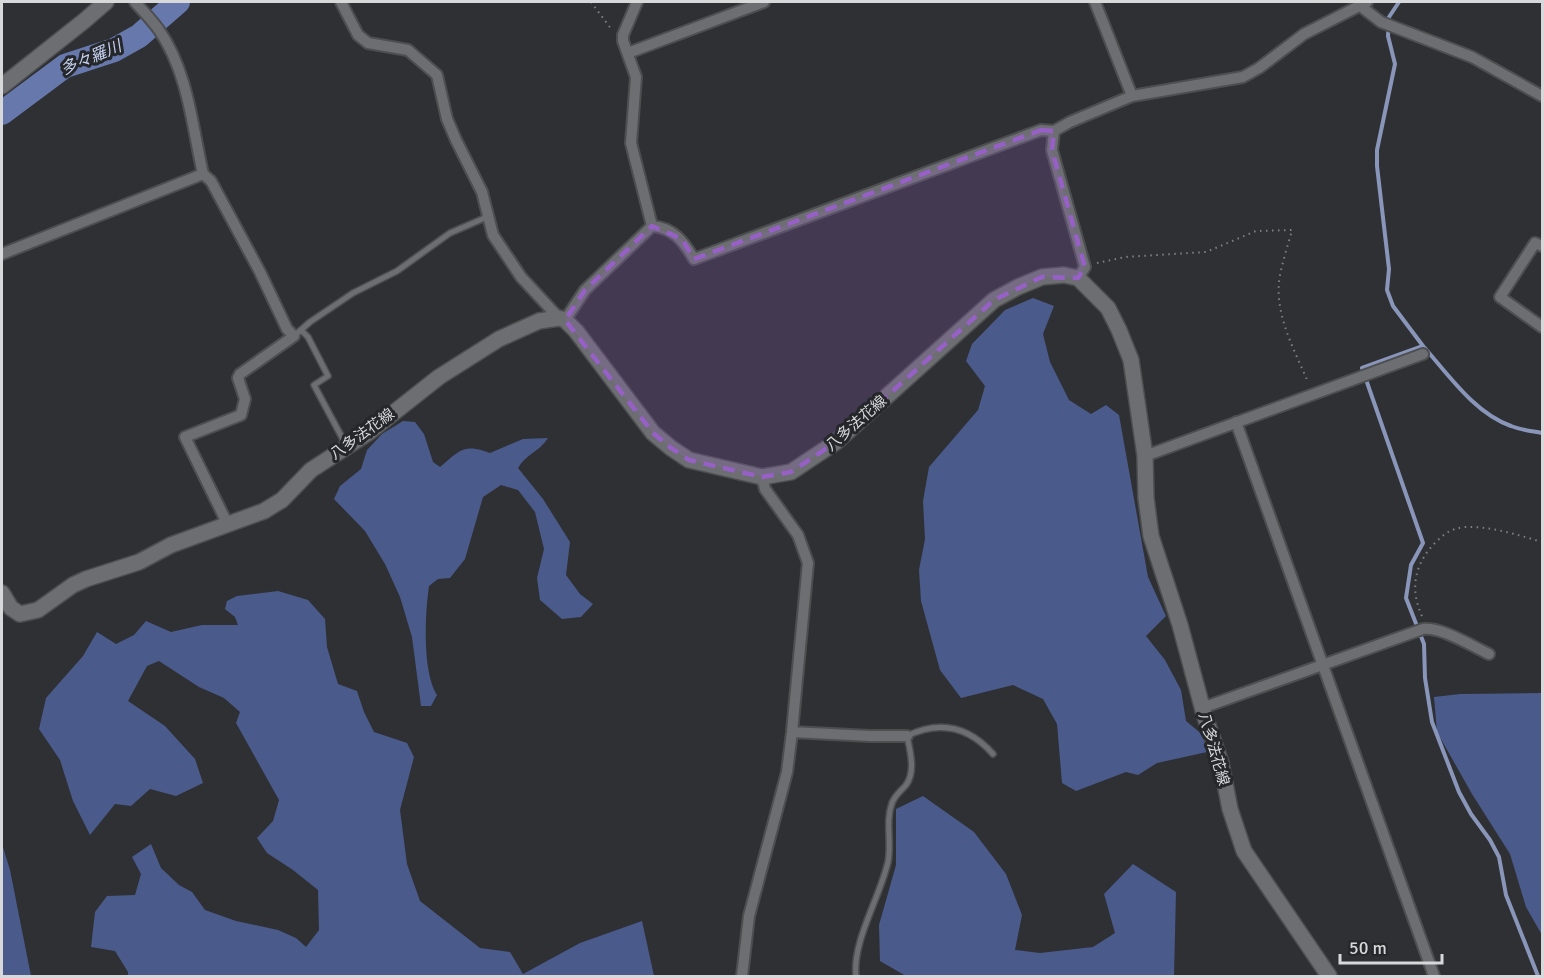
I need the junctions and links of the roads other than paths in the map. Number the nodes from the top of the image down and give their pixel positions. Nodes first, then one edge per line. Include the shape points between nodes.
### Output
1 (106, 2) edge
2 (135, 2) edge
3 (341, 2) edge
4 (638, 2) edge
5 (764, 2) edge
6 (1095, 2) edge
7 (1363, 3) edge
8 (628, 53) junction
9 (2, 86) edge
10 (1132, 96) junction
11 (1542, 96) edge
12 (1054, 131) junction
13 (203, 174) junction
14 (487, 217) junction
15 (652, 226) junction
16 (1542, 246) edge
17 (2, 254) edge
18 (1082, 272) junction
19 (562, 319) junction
20 (1542, 327) edge
21 (297, 333) junction
22 (1423, 354) dead end
23 (1236, 422) junction
24 (346, 447) junction
25 (1144, 456) junction
26 (762, 477) junction
27 (228, 525) junction
28 (2, 593) edge
29 (1489, 654) dead end
30 (1322, 664) junction
31 (1202, 708) junction
32 (792, 732) junction
33 (907, 736) junction
34 (993, 754) dead end
35 (742, 976) edge
36 (856, 976) edge
37 (1329, 976) edge
38 (1434, 976) edge

1 - 9 main road
2 - 13 street via 158,29 175,60 189,100
3 - 14 street via 358,35 368,43 408,50 437,75 447,119 482,192
4 - 8 street via 623,35
5 - 8 street
6 - 10 street
7 - 10 street via 1304,34 1243,77
7 - 11 street via 1381,22 1472,57
8 - 15 street via 636,77 632,143
10 - 12 street
12 - 15 street via 1041,130 694,259 682,239
12 - 18 street via 1052,150
13 - 17 street
13 - 21 street via 211,181 287,329
14 - 19 street via 493,235 521,277
14 - 21 lane via 450,233 397,271 352,293
15 - 19 street via 585,290
16 - 20 street via 1535,243 1500,297
18 - 25 main road, 八多法花線 via 1108,308 1131,360
18 - 26 main road, 八多法花線 via 1042,277 994,300 836,442 791,472
19 - 24 main road, 八多法花線 via 539,321 499,339 439,377
19 - 26 main road, 八多法花線 via 653,433 689,460
21 - 24 lane via 308,337 328,376 314,386
21 - 27 street via 240,374 245,399 241,415 185,437
22 - 23 street
23 - 25 street
23 - 30 street
24 - 27 main road, 八多法花線 via 311,470 282,500
25 - 31 main road, 八多法花線 via 1151,536
26 - 32 street via 765,489 798,535 808,563
27 - 28 main road, 八多法花線 via 86,579 38,610 20,614 11,609
29 - 30 street via 1423,630
30 - 31 street
30 - 38 street
31 - 37 main road, 八多法花線 via 1244,851
32 - 33 street
32 - 35 street via 787,772 749,916
33 - 34 lane via 928,727 944,726 967,733
33 - 36 lane via 911,773 892,803 889,860 857,950

